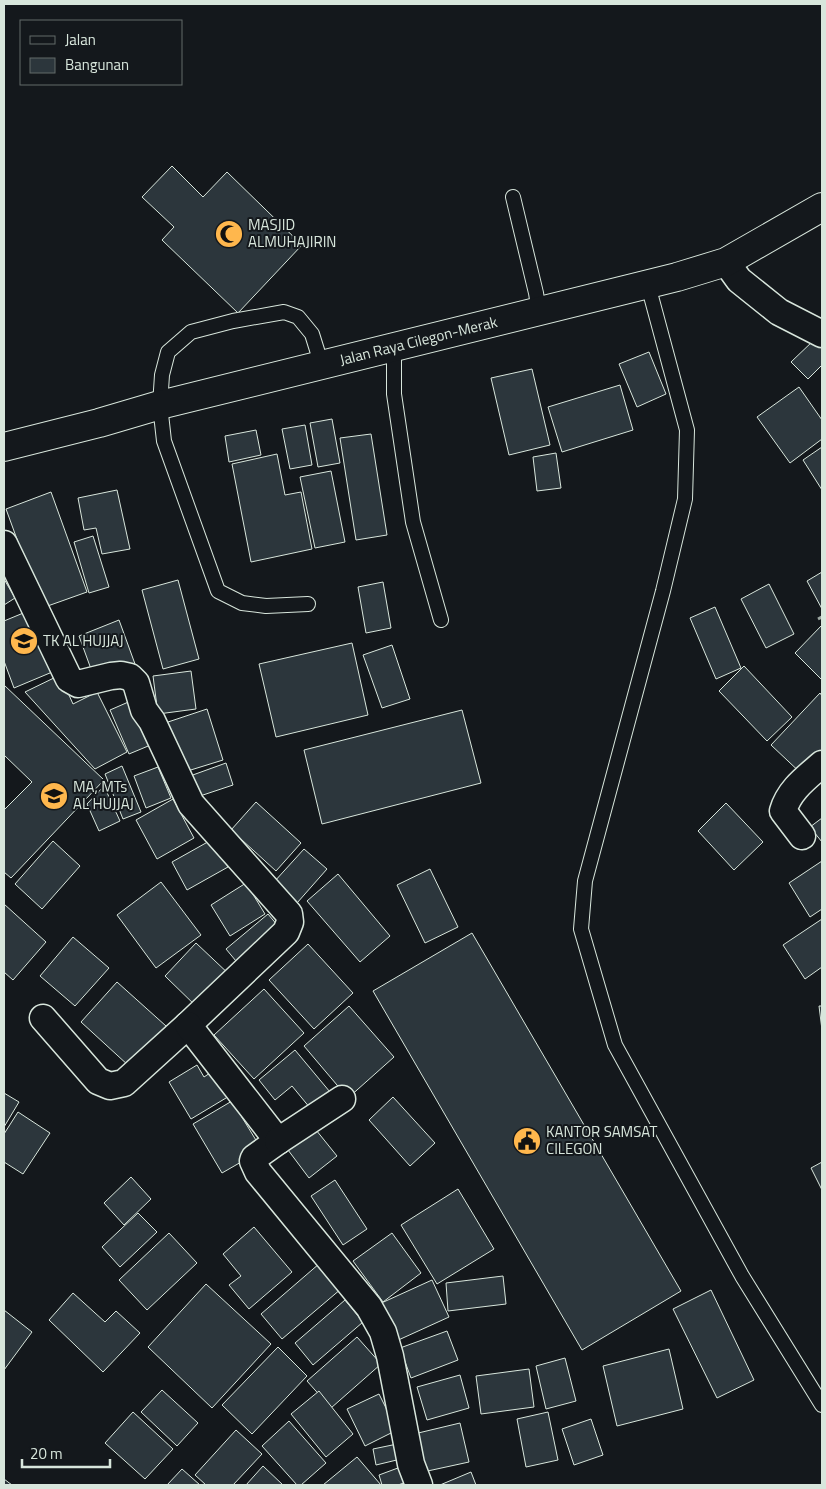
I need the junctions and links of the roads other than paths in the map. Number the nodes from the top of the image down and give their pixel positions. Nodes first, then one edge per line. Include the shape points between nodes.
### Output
1 (513, 197) dead end
2 (822, 207) edge
3 (726, 262) junction
4 (648, 285) junction
5 (539, 312) junction
6 (822, 334) edge
7 (394, 348) junction
8 (322, 366) junction
9 (160, 405) junction
10 (4, 447) edge
11 (4, 544) edge
12 (308, 604) dead end
13 (442, 620) dead end
14 (822, 764) edge
15 (802, 836) dead end
16 (42, 1018) dead end
17 (188, 1025) junction
18 (342, 1099) dead end
19 (278, 1142) junction
20 (822, 1405) edge
21 (419, 1485) edge

1 - 5 lane
2 - 3 highway, Jalan Raya Cilegon-Merak
3 - 4 highway, Jalan Raya Cilegon-Merak
3 - 6 street via 739,280 779,312
4 - 5 highway, Jalan Raya Cilegon-Merak
4 - 20 lane via 687,430 685,499 585,881 581,929 614,1045 742,1276
5 - 7 highway, Jalan Raya Cilegon-Merak
7 - 8 highway, Jalan Raya Cilegon-Merak
7 - 13 lane via 394,394 413,522
8 - 9 highway, Jalan Raya Cilegon-Merak
8 - 9 lane via 312,334 298,317 284,312 234,321 191,332 168,352
9 - 10 highway, Jalan Raya Cilegon-Merak
9 - 12 lane via 164,441 218,592 242,603 266,606
11 - 17 street via 68,679 78,684 121,675 136,683 144,710 191,804 289,914 286,932
14 - 15 street via 786,800 783,811
16 - 17 street via 98,1081 110,1086 124,1083
17 - 19 street
18 - 19 street
19 - 21 street via 254,1158 255,1167 369,1307 383,1332 411,1464

